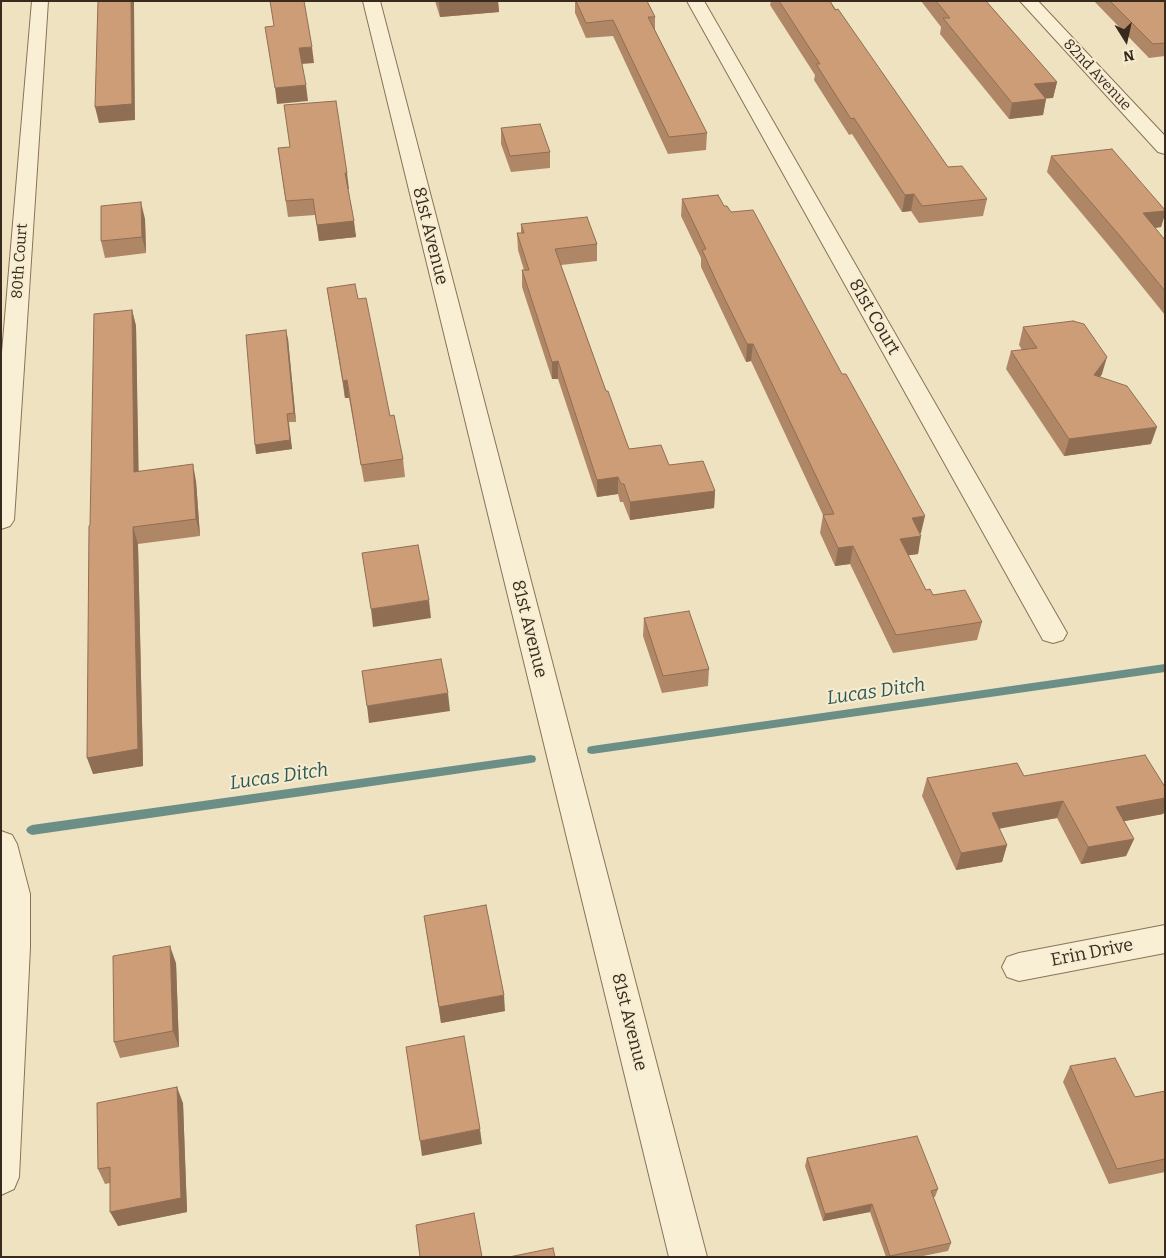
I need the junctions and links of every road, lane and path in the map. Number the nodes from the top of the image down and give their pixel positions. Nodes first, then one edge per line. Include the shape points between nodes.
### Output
1 (40, 1) edge
2 (371, 1) edge
3 (695, 1) edge
4 (1028, 1) edge
5 (1165, 148) edge
6 (1, 520) edge
7 (1053, 633) dead end
8 (1, 844) edge
9 (1165, 939) edge
10 (1019, 967) dead end
11 (1, 1177) edge
12 (688, 1257) edge

1 - 6 street, 80th Court
2 - 12 street, 81st Avenue
3 - 7 street, 81st Court
4 - 5 street, 82nd Avenue
8 - 11 street via 14,894 14,947
9 - 10 street, Erin Drive

